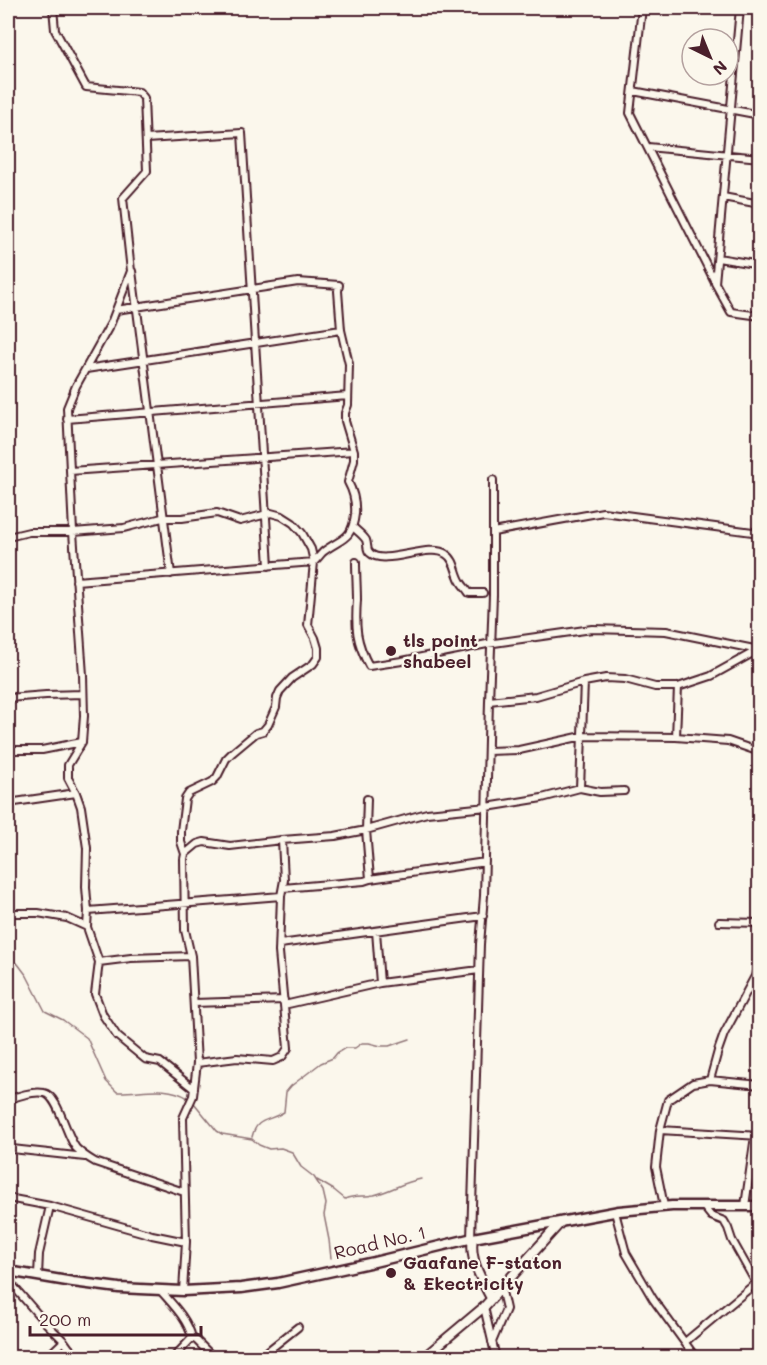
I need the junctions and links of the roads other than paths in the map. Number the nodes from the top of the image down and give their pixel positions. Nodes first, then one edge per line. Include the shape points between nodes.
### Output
1 (53, 8) edge
2 (642, 8) edge
3 (740, 8) edge
4 (633, 91) junction
5 (731, 110) junction
6 (759, 115) edge
7 (146, 138) junction
8 (648, 147) junction
9 (727, 155) junction
10 (759, 158) edge
11 (723, 197) junction
12 (759, 204) edge
13 (125, 215) junction
14 (718, 258) junction
15 (759, 265) edge
16 (715, 283) junction
17 (252, 289) junction
18 (137, 307) junction
19 (116, 310) junction
20 (759, 316) edge
21 (341, 330) junction
22 (144, 360) junction
23 (86, 369) junction
24 (348, 396) junction
25 (150, 412) junction
26 (67, 419) junction
27 (354, 451) junction
28 (157, 465) junction
29 (70, 471) junction
30 (493, 480) dead end
31 (266, 514) junction
32 (164, 518) junction
33 (353, 527) junction
34 (73, 532) junction
35 (493, 532) junction
36 (759, 533) edge
37 (8, 537) edge
38 (314, 562) junction
39 (356, 562) dead end
40 (269, 566) junction
41 (171, 574) junction
42 (76, 581) junction
43 (483, 593) dead end
44 (491, 644) junction
45 (759, 650) edge
46 (584, 682) junction
47 (678, 687) junction
48 (83, 694) junction
49 (8, 698) edge
50 (489, 701) junction
51 (583, 736) junction
52 (676, 737) junction
53 (82, 742) junction
54 (8, 750) edge
55 (488, 751) junction
56 (759, 752) edge
57 (580, 788) junction
58 (624, 791) dead end
59 (76, 793) junction
60 (367, 799) dead end
61 (8, 803) edge
62 (487, 807) junction
63 (366, 830) junction
64 (282, 840) junction
65 (186, 854) junction
66 (485, 862) junction
67 (370, 879) junction
68 (282, 892) junction
69 (185, 903) junction
70 (88, 911) junction
71 (8, 913) edge
72 (483, 916) junction
73 (719, 922) dead end
74 (759, 923) edge
75 (87, 927) junction
76 (376, 931) junction
77 (280, 944) junction
78 (759, 949) edge
79 (190, 956) junction
80 (99, 962) junction
81 (479, 970) junction
82 (757, 976) edge
83 (380, 983) junction
84 (284, 1002) junction
85 (194, 1003) junction
86 (197, 1063) junction
87 (710, 1080) junction
88 (759, 1085) edge
89 (194, 1089) junction
90 (8, 1100) edge
91 (660, 1130) junction
92 (757, 1136) edge
93 (8, 1150) edge
94 (85, 1157) junction
95 (184, 1192) junction
96 (8, 1198) edge
97 (50, 1206) junction
98 (664, 1206) junction
99 (703, 1206) junction
100 (745, 1206) junction
101 (759, 1206) edge
102 (615, 1212) junction
103 (561, 1222) junction
104 (472, 1238) junction
105 (186, 1242) junction
106 (8, 1270) edge
107 (38, 1276) junction
108 (8, 1280) edge
109 (756, 1283) junction
110 (501, 1287) junction
111 (160, 1290) junction
112 (759, 1290) edge
113 (183, 1291) junction
114 (491, 1298) junction
115 (484, 1307) junction
116 (297, 1327) dead end
117 (192, 1338) junction
118 (64, 1341) junction
119 (492, 1342) junction
120 (685, 1342) junction
121 (69, 1348) junction
122 (759, 1350) edge
123 (495, 1356) edge
124 (46, 1358) edge
125 (69, 1358) edge
126 (80, 1358) edge
127 (173, 1358) edge
128 (214, 1358) edge
129 (259, 1358) edge
130 (423, 1358) edge
131 (696, 1358) edge
132 (749, 1358) edge

1 - 7 street via 55,30 86,87 139,92 144,98
2 - 4 street
3 - 5 street
4 - 5 street
4 - 8 street via 630,113
5 - 6 street
5 - 9 street
7 - 13 street via 147,171 123,198
7 - 17 street via 242,133
8 - 9 street
8 - 16 street
9 - 10 street
9 - 11 street
11 - 12 street
11 - 14 street
13 - 18 street
13 - 19 street via 131,271
14 - 15 street
14 - 16 street
16 - 20 street via 731,312
17 - 18 street
17 - 21 street via 297,282 339,285
17 - 31 street
18 - 19 street
18 - 22 street
19 - 23 street
21 - 22 street
21 - 24 street via 349,364
22 - 23 street
22 - 25 street
23 - 26 street via 67,408
24 - 25 street
24 - 27 street via 345,421
25 - 26 street
25 - 28 street
26 - 29 street
27 - 28 street
27 - 33 street via 348,482 356,502
28 - 29 street
28 - 32 street
29 - 34 street
30 - 35 street
31 - 32 street via 240,521 217,513
31 - 38 street via 282,516 293,523 311,549
31 - 40 street
32 - 34 street via 124,528
32 - 41 street
33 - 38 street
33 - 43 street via 362,535 370,554 376,556 395,558 429,551 448,554 469,593
34 - 37 street via 28,532
34 - 42 street
35 - 36 street via 603,512
35 - 44 street
38 - 40 street
38 - 65 street via 308,625 318,657 280,691 263,731 226,759 212,782 189,793 181,831
39 - 44 street via 356,633 369,666
40 - 41 street
41 - 42 street
42 - 48 street
44 - 45 street via 592,628 666,631
44 - 50 street
45 - 47 street via 711,676
46 - 47 street via 625,679 655,687
46 - 50 street via 536,696
46 - 51 street
47 - 52 street
48 - 49 street
48 - 53 street
50 - 55 street
51 - 52 street
51 - 55 street via 532,748
51 - 57 street
52 - 56 street via 728,741
53 - 54 street via 42,750
53 - 59 street via 68,765 68,778
55 - 62 street
57 - 58 street
57 - 62 street
59 - 61 street
59 - 70 street via 87,848
60 - 63 street
62 - 63 street via 428,813
62 - 66 street
63 - 64 street
63 - 67 street
64 - 65 street via 230,846 204,842
64 - 68 street
65 - 69 street
66 - 67 street
66 - 72 street
67 - 68 street
68 - 69 street
68 - 77 street
69 - 70 street
69 - 79 street
70 - 75 street
71 - 75 street via 67,918
72 - 76 street
72 - 81 street
73 - 74 street
75 - 80 street
76 - 77 street
76 - 83 street
77 - 84 street
78 - 82 street
79 - 80 street
79 - 85 street
80 - 89 street via 95,994 117,1036 145,1059 160,1062
81 - 83 street
81 - 104 street
82 - 87 street via 724,1034
83 - 84 street
84 - 85 street
84 - 86 street via 288,1048 282,1057 273,1061 237,1058
85 - 86 street
86 - 89 street
87 - 88 street
87 - 91 street via 693,1083 668,1100
89 - 95 street via 183,1118
90 - 94 street via 45,1093 51,1097 75,1146
91 - 92 street
91 - 98 street via 656,1167
92 - 100 street
93 - 94 street
94 - 95 street
95 - 105 street
96 - 97 street
97 - 105 street
97 - 107 street
98 - 99 highway, Road No. 1
98 - 102 highway, Road No. 1
99 - 100 highway, Road No. 1
99 - 109 street via 729,1228
100 - 101 highway, Road No. 1
102 - 103 highway, Road No. 1
102 - 120 street via 626,1254
103 - 104 highway, Road No. 1
103 - 110 main road
104 - 113 highway, Road No. 1 via 278,1283
104 - 114 main road via 478,1274
105 - 113 street
106 - 107 highway, Road No. 1
107 - 111 highway, Road No. 1
108 - 118 street
109 - 112 street
109 - 120 street
110 - 114 main road
110 - 119 street via 506,1309
111 - 113 highway, Road No. 1
111 - 117 street via 182,1317
114 - 115 main road
115 - 119 street
115 - 130 main road
116 - 129 street
117 - 127 street
117 - 128 street
118 - 121 street
118 - 124 street
119 - 123 street
120 - 131 street
121 - 125 street
121 - 126 street
122 - 132 street

